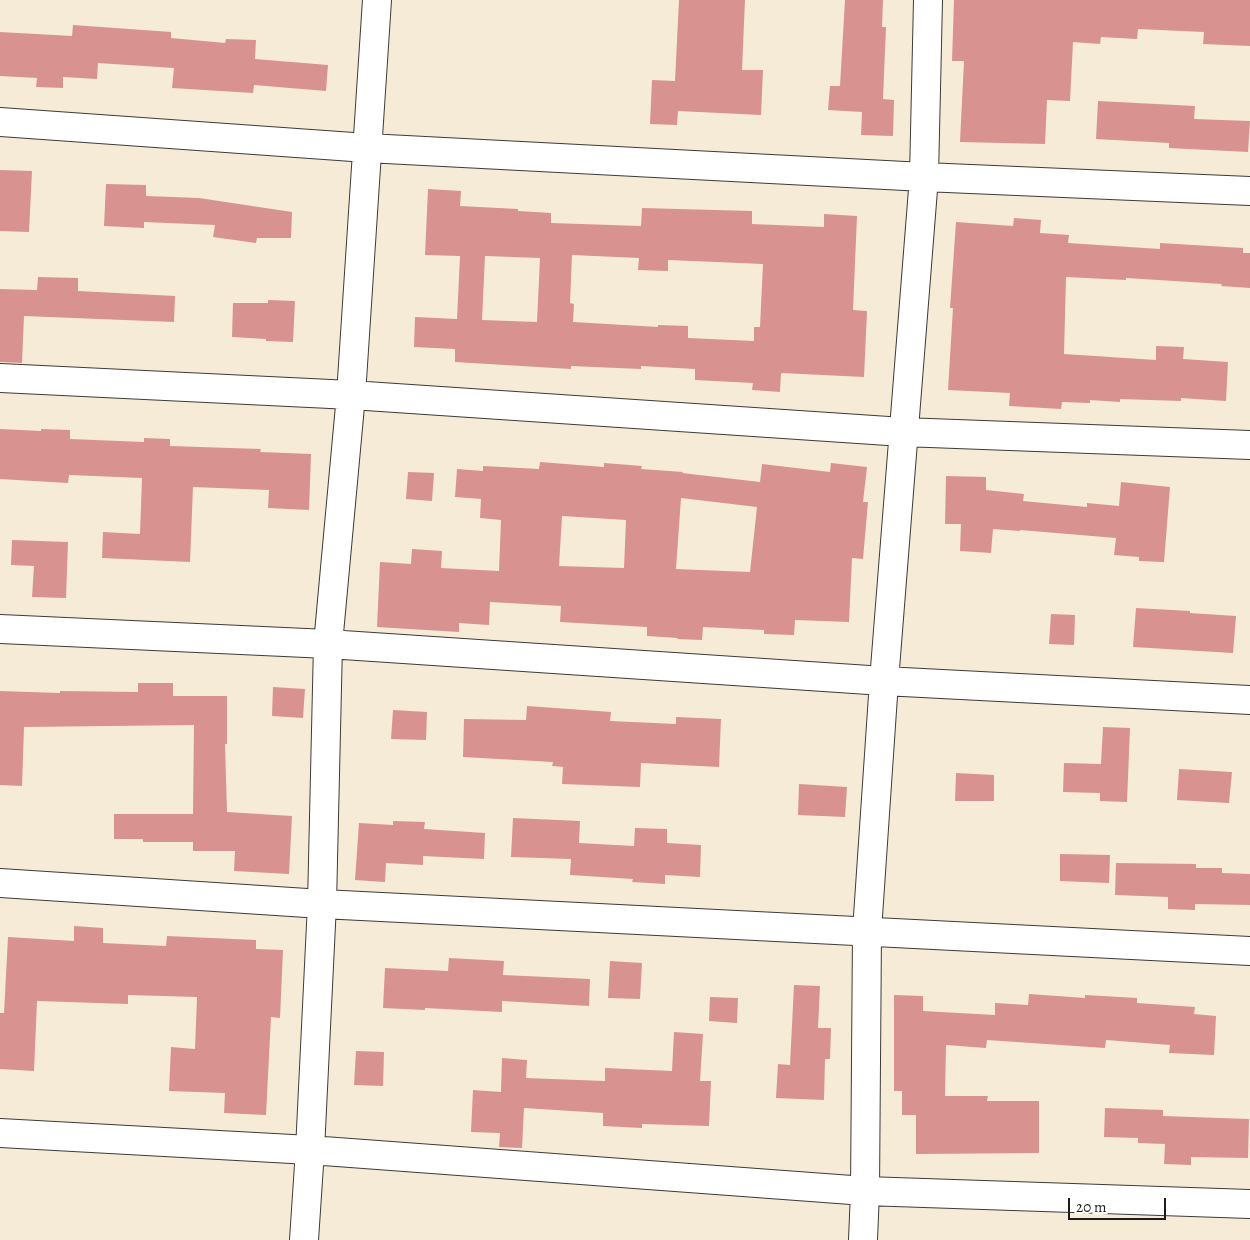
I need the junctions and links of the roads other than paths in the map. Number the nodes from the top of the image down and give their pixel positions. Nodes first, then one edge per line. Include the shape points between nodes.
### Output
1 (377, 0) edge
2 (928, 0) edge
3 (0, 122) edge
4 (367, 148) junction
5 (924, 177) junction
6 (1250, 191) edge
7 (0, 378) edge
8 (351, 395) junction
9 (903, 432) junction
10 (1250, 445) edge
11 (0, 629) edge
12 (328, 644) junction
13 (884, 681) junction
14 (1250, 700) edge
15 (0, 883) edge
16 (322, 904) junction
17 (867, 931) junction
18 (1250, 951) edge
19 (0, 1133) edge
20 (310, 1150) junction
21 (865, 1191) junction
22 (1250, 1204) edge
23 (304, 1240) edge
24 (863, 1240) edge

1 - 4 street
2 - 5 street
3 - 4 street
4 - 5 street
4 - 8 street
5 - 6 street
5 - 9 street
7 - 8 street
8 - 9 street
8 - 12 street
9 - 10 street
9 - 13 street
11 - 12 street
12 - 13 street
12 - 16 street
13 - 14 street
13 - 17 street
15 - 16 street
16 - 17 street
16 - 20 street
17 - 18 street
17 - 21 street
19 - 20 street
20 - 21 street
20 - 23 street
21 - 22 street
21 - 24 street

